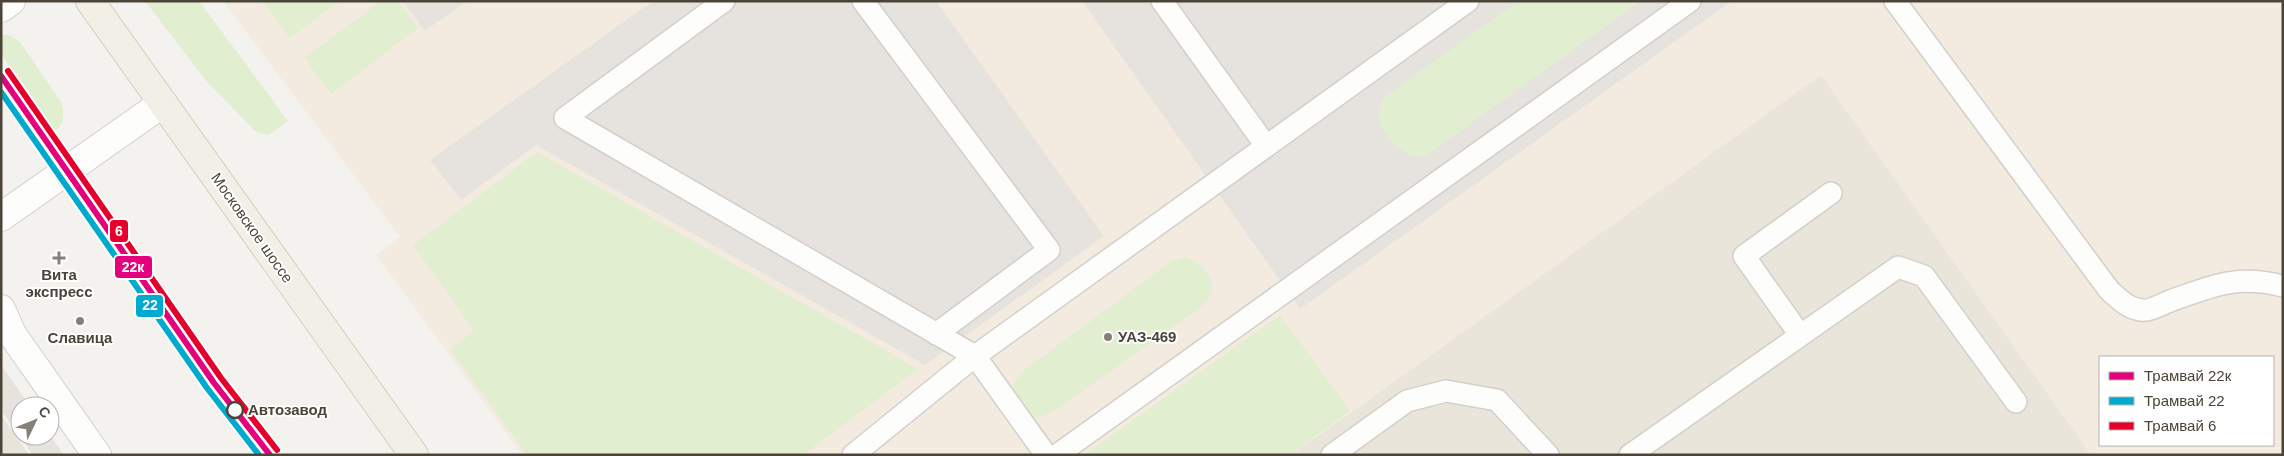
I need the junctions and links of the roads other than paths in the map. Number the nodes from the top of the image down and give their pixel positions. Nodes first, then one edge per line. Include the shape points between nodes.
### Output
1 (11, 1) edge
2 (90, 1) edge
3 (724, 1) edge
4 (863, 1) edge
5 (1162, 1) edge
6 (1468, 1) edge
7 (1690, 1) edge
8 (1895, 1) edge
9 (1, 8) edge
10 (163, 103) junction
11 (1266, 146) junction
12 (1831, 193) dead end
13 (1, 217) edge
14 (2283, 286) edge
15 (1, 309) edge
16 (936, 334) junction
17 (1800, 335) junction
18 (974, 356) junction
19 (2016, 402) dead end
20 (97, 455) edge
21 (414, 455) edge
22 (853, 455) edge
23 (1046, 455) edge
24 (1057, 455) edge
25 (1332, 455) edge
26 (1548, 455) edge
27 (1630, 455) edge

1 - 9 street
2 - 10 main road, Московское шоссе
3 - 16 lane via 566,118
4 - 16 lane via 1049,250
5 - 11 lane
6 - 11 lane
7 - 24 lane
8 - 14 lane via 2110,290 2127,307 2143,311 2213,285 2239,280 2266,281
10 - 13 street
10 - 21 main road, Московское шоссе
11 - 18 lane
12 - 17 lane via 1744,256
15 - 20 street via 12,334
16 - 18 lane
17 - 19 lane via 1898,267 1924,276
17 - 27 lane
18 - 22 lane
18 - 23 lane
25 - 26 lane via 1407,401 1446,391 1497,400

